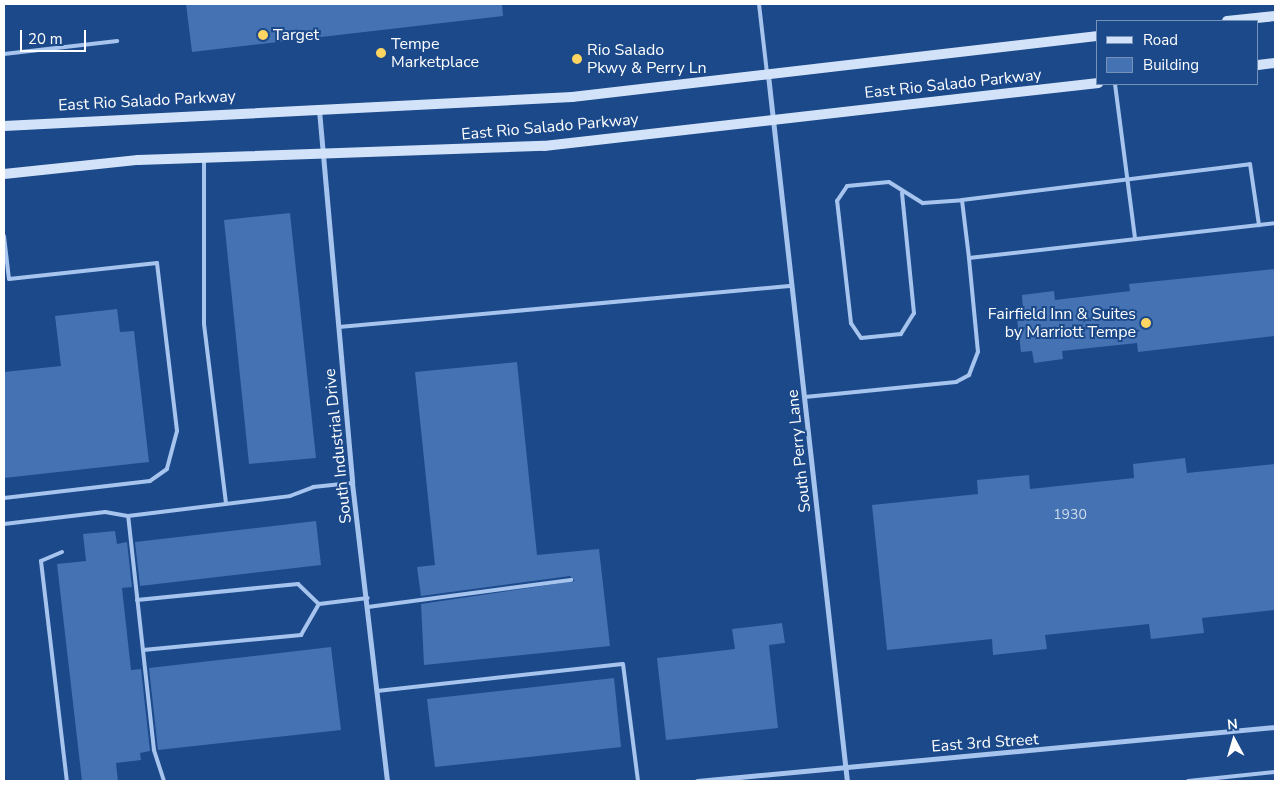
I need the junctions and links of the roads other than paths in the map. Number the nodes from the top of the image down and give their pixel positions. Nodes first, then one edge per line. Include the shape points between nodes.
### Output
1 (760, 4) edge
2 (1275, 16) edge
3 (1237, 20) edge
4 (1096, 36) edge
5 (117, 41) dead end
6 (4, 54) edge
7 (1275, 63) edge
8 (1259, 65) edge
9 (768, 75) junction
10 (1096, 83) edge
11 (1115, 85) edge
12 (318, 108) junction
13 (773, 119) junction
14 (4, 126) edge
15 (325, 157) junction
16 (204, 159) junction
17 (4, 174) edge
18 (1127, 180) junction
19 (902, 193) junction
20 (962, 200) junction
21 (1275, 223) edge
22 (1259, 225) junction
23 (4, 236) edge
24 (1135, 239) junction
25 (970, 258) junction
26 (792, 286) junction
27 (339, 327) junction
28 (805, 397) junction
29 (352, 483) junction
30 (4, 498) edge
31 (226, 504) junction
32 (128, 516) junction
33 (4, 524) edge
34 (62, 552) dead end
35 (571, 580) dead end
36 (368, 598) junction
37 (138, 600) junction
38 (319, 604) junction
39 (368, 607) junction
40 (143, 650) junction
41 (377, 691) junction
42 (1275, 727) edge
43 (845, 766) junction
44 (1275, 772) edge
45 (760, 775) junction
46 (67, 781) edge
47 (164, 781) edge
48 (387, 781) edge
49 (638, 781) edge
50 (697, 781) edge
51 (761, 781) edge
52 (847, 781) edge
53 (1188, 781) edge

1 - 9 lane
2 - 3 main road
4 - 9 main road, East Rio Salado Parkway
5 - 6 lane
7 - 8 main road
9 - 12 main road, East Rio Salado Parkway via 572,97
9 - 13 street, South Perry Lane
10 - 13 main road, East Rio Salado Parkway
11 - 18 lane
12 - 14 main road, East Rio Salado Parkway
12 - 15 street, South Industrial Drive
13 - 15 main road, East Rio Salado Parkway via 544,146
13 - 26 street, South Perry Lane
15 - 16 main road, East Rio Salado Parkway
15 - 27 street, South Industrial Drive
16 - 17 main road, East Rio Salado Parkway
16 - 31 lane via 204,324
18 - 20 lane
18 - 22 lane via 1250,164
18 - 24 lane
19 - 19 lane via 889,182 847,186 837,201 851,323 861,338 901,334 914,313
19 - 20 lane via 923,203
20 - 25 lane
21 - 22 lane
22 - 24 lane
23 - 30 lane via 9,279 157,263 177,432 167,469 150,481
24 - 25 lane
25 - 28 lane via 978,352 969,375 956,382
26 - 27 lane
26 - 28 street, South Perry Lane
27 - 29 street, South Industrial Drive
28 - 43 street, South Perry Lane
29 - 31 lane
29 - 36 street, South Industrial Drive
31 - 32 lane
32 - 33 lane via 106,512
32 - 37 lane
34 - 46 lane via 41,561
35 - 39 lane
36 - 38 lane
36 - 39 street, South Industrial Drive
37 - 38 lane via 298,584
37 - 40 lane
38 - 40 lane via 301,635
39 - 41 street, South Industrial Drive
40 - 47 lane via 154,750
41 - 48 street, South Industrial Drive
41 - 49 lane via 623,664
42 - 43 street, East 3rd Street
43 - 45 street, East 3rd Street
43 - 52 street, South Perry Lane
44 - 53 lane
45 - 50 street, East 3rd Street
45 - 51 lane

